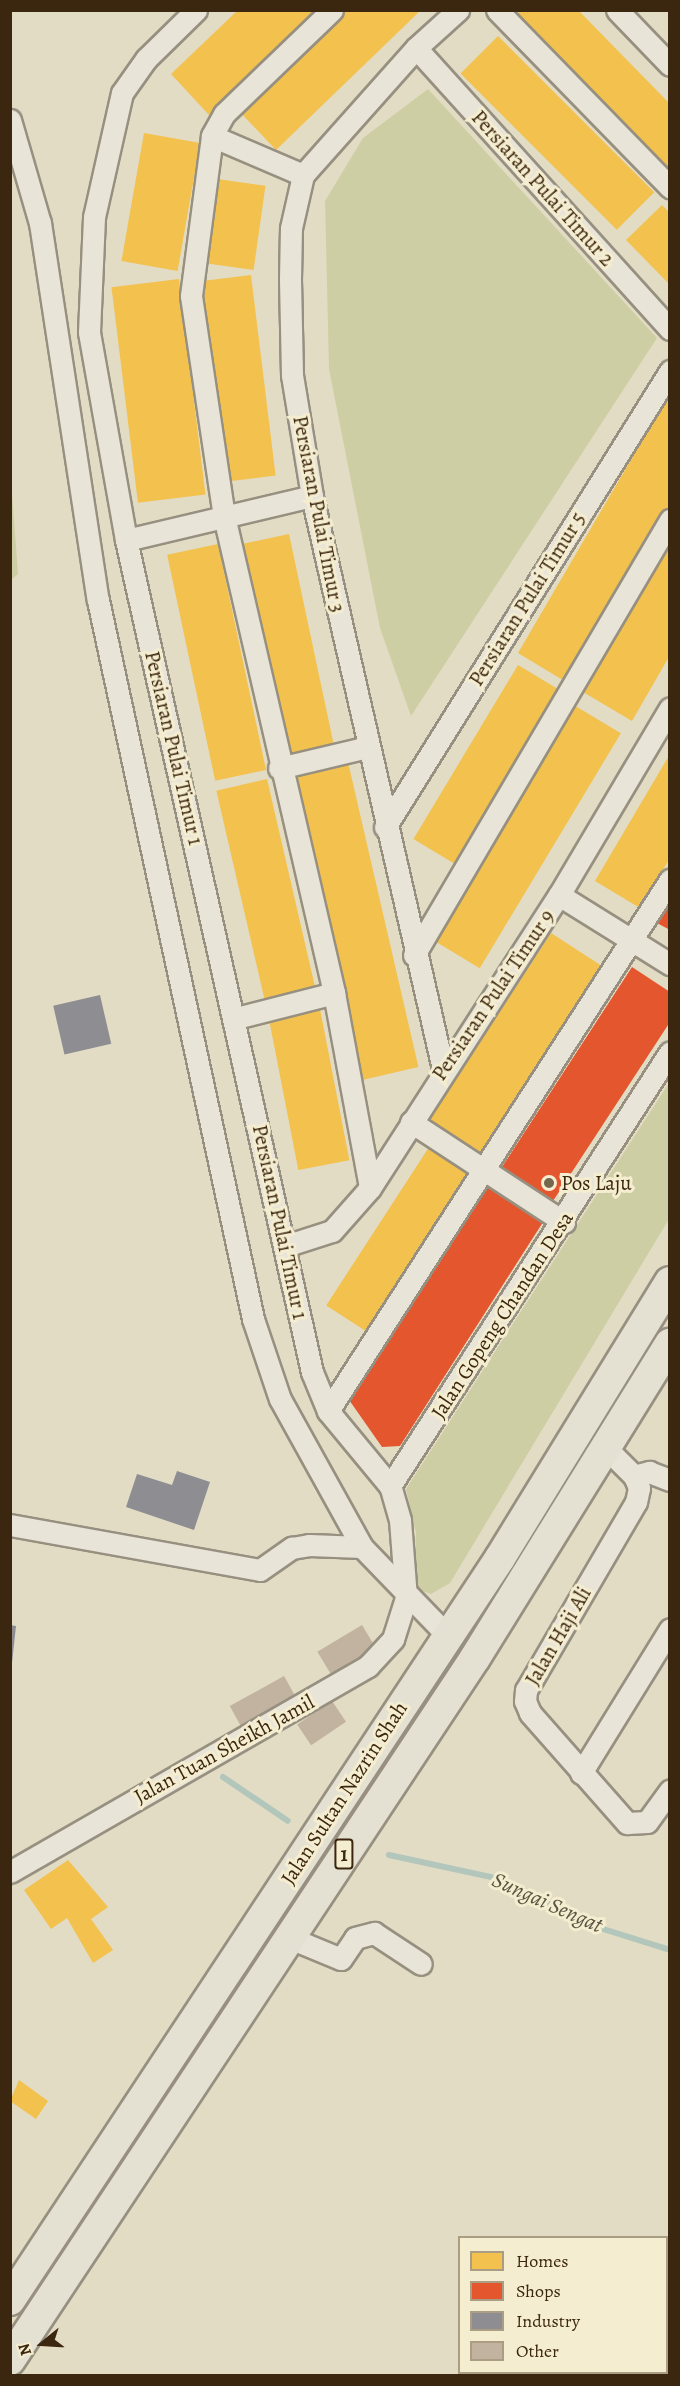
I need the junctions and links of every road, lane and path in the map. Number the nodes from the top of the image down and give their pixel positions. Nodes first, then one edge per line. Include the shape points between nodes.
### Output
1 (196, 10) edge
2 (332, 10) edge
3 (458, 10) edge
4 (496, 10) edge
5 (617, 10) edge
6 (416, 48) junction
7 (669, 65) edge
8 (10, 120) edge
9 (212, 136) junction
10 (303, 175) junction
11 (669, 187) edge
12 (669, 329) edge
13 (669, 371) edge
14 (312, 496) junction
15 (224, 516) junction
16 (669, 520) edge
17 (126, 540) junction
18 (669, 708) edge
19 (368, 747) junction
20 (279, 768) junction
21 (385, 827) junction
22 (669, 880) edge
23 (559, 895) junction
24 (632, 942) junction
25 (414, 955) junction
26 (669, 964) edge
27 (334, 993) junction
28 (236, 1018) junction
29 (669, 1053) edge
30 (443, 1069) junction
31 (411, 1122) junction
32 (488, 1169) junction
33 (370, 1188) junction
34 (564, 1222) junction
35 (285, 1246) junction
36 (668, 1280) edge
37 (669, 1343) edge
38 (328, 1411) junction
39 (606, 1448) junction
40 (634, 1476) junction
41 (669, 1480) edge
42 (390, 1486) junction
43 (10, 1525) edge
44 (362, 1547) junction
45 (535, 1564) junction
46 (406, 1599) junction
47 (669, 1629) edge
48 (448, 1636) junction
49 (413, 1744) junction
50 (581, 1773) junction
51 (669, 1790) edge
52 (10, 1872) edge
53 (290, 1938) junction
54 (421, 1964) dead end
55 (10, 2300) edge
56 (10, 2360) edge
57 (10, 2369) edge
58 (23, 2376) edge

1 - 17 street, Persiaran Pulai Timur 1 via 146,59 122,93 94,217 89,332
2 - 9 street via 224,114
3 - 6 street, Persiaran Pulai Timur 3
4 - 11 street
5 - 7 street
6 - 10 street, Persiaran Pulai Timur 3
6 - 12 street, Persiaran Pulai Timur 2
8 - 44 street via 40,223 72,458 98,600 252,1319 280,1399 350,1516
9 - 10 street
9 - 15 street via 191,296
10 - 14 street, Persiaran Pulai Timur 3 via 291,228 292,375
13 - 21 street, Persiaran Pulai Timur 5
14 - 15 street
14 - 19 street, Persiaran Pulai Timur 3
15 - 17 street
15 - 20 street
16 - 25 street
17 - 28 street, Persiaran Pulai Timur 1
18 - 23 street, Persiaran Pulai Timur 9
19 - 20 street
19 - 21 street, Persiaran Pulai Timur 3
20 - 27 street
21 - 25 street, Persiaran Pulai Timur 3
22 - 24 street
23 - 24 street
23 - 30 street, Persiaran Pulai Timur 9
24 - 26 street
24 - 32 street
25 - 30 street, Persiaran Pulai Timur 3
27 - 28 street
27 - 33 street
28 - 35 street, Persiaran Pulai Timur 1
29 - 34 street, Jalan Gopeng Chandan Desa
30 - 31 street, Persiaran Pulai Timur 9
31 - 32 street
31 - 33 street, Persiaran Pulai Timur 9
32 - 34 street
32 - 38 street
33 - 35 street, Persiaran Pulai Timur 9 via 332,1231
34 - 42 street, Jalan Gopeng Chandan Desa
35 - 38 street, Persiaran Pulai Timur 1 via 312,1372
36 - 48 highway, Jalan Sultan Nazrin Shah / 1
37 - 39 highway, Jalan Sultan Nazrin Shah / 1
38 - 42 street, Persiaran Pulai Timur 1
39 - 40 street
39 - 45 highway, Jalan Sultan Nazrin Shah / 1
40 - 41 street via 649,1472
40 - 50 street, Jalan Haji Ali via 639,1488 636,1502 526,1690 530,1713
42 - 46 street via 400,1520
43 - 44 street via 260,1570 292,1548
44 - 46 street via 376,1556
45 - 48 highway via 519,1574 479,1629
45 - 49 highway, Jalan Sultan Nazrin Shah / 1
46 - 48 street
46 - 52 street, Jalan Tuan Sheikh Jamil via 393,1639 368,1666
47 - 50 street
48 - 49 highway via 439,1687 417,1721
48 - 55 highway, Jalan Sultan Nazrin Shah / 1
49 - 53 highway, Jalan Sultan Nazrin Shah / 1
50 - 51 street, Jalan Haji Ali via 627,1823 647,1822
53 - 54 street via 341,1959 355,1938 374,1933
53 - 56 highway, Jalan Sultan Nazrin Shah / 1
57 - 58 street

